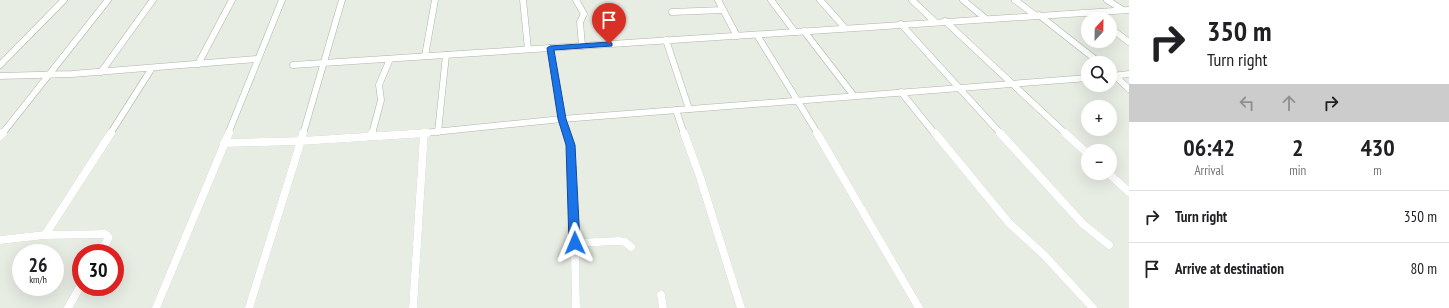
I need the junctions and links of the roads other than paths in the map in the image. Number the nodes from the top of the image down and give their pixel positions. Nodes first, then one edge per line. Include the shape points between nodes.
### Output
1 (64, 0) edge
2 (108, 0) edge
3 (153, 0) edge
4 (232, 0) edge
5 (282, 0) edge
6 (342, 0) edge
7 (435, 0) edge
8 (523, 0) edge
9 (576, 0) edge
10 (718, 0) edge
11 (771, 0) edge
12 (820, 0) edge
13 (912, 0) edge
14 (963, 0) edge
15 (1015, 0) edge
16 (1108, 0) edge
17 (723, 10) junction
18 (1126, 10) edge
19 (672, 12) dead end
20 (1101, 12) edge
21 (1081, 13) edge
22 (1037, 15) junction
23 (985, 18) junction
24 (945, 21) junction
25 (935, 22) junction
26 (901, 24) junction
27 (846, 28) junction
28 (804, 31) junction
29 (795, 32) junction
30 (1117, 33) edge
31 (757, 34) junction
32 (737, 36) junction
33 (666, 40) junction
34 (1129, 42) edge
35 (582, 46) junction
36 (550, 48) junction
37 (528, 50) junction
38 (446, 55) junction
39 (425, 56) junction
40 (1091, 56) edge
41 (256, 59) junction
42 (390, 59) junction
43 (198, 64) junction
44 (324, 64) junction
45 (0, 65) edge
46 (293, 65) dead end
47 (152, 68) junction
48 (100, 72) junction
49 (1117, 74) edge
50 (1129, 74) edge
51 (47, 75) junction
52 (0, 76) edge
53 (1081, 78) edge
54 (1117, 79) edge
55 (1011, 83) junction
56 (959, 88) junction
57 (1129, 89) edge
58 (901, 92) junction
59 (854, 96) junction
60 (798, 101) junction
61 (688, 109) junction
62 (676, 110) junction
63 (562, 119) junction
64 (438, 132) junction
65 (424, 133) junction
66 (0, 136) edge
67 (371, 136) junction
68 (301, 141) junction
69 (224, 143) junction
70 (1081, 148) edge
71 (1116, 180) edge
72 (1129, 192) edge
73 (45, 235) junction
74 (0, 240) edge
75 (575, 243) junction
76 (106, 244) edge
77 (1108, 245) dead end
78 (631, 247) dead end
79 (661, 295) dead end
80 (75, 296) edge
81 (68, 308) edge
82 (156, 308) edge
83 (249, 308) edge
84 (413, 308) edge
85 (576, 308) edge
86 (663, 308) edge
87 (741, 308) edge
88 (918, 308) edge
89 (1093, 308) edge

1 - 45 street
2 - 51 street
3 - 48 street
4 - 43 street
5 - 41 street
6 - 44 street
7 - 39 street
8 - 37 street
9 - 35 street via 584,14 580,22
10 - 17 street
11 - 29 street
12 - 27 street
13 - 25 street
14 - 23 street
15 - 22 street
16 - 18 street
17 - 19 street
17 - 32 street
18 - 20 street
21 - 22 street
22 - 23 street
22 - 40 street
23 - 24 street
24 - 25 street
24 - 55 street
25 - 26 street
26 - 27 street
26 - 56 street
27 - 28 street
28 - 29 street
28 - 59 street
29 - 31 street
30 - 34 street
31 - 32 street
31 - 60 street
32 - 33 street
33 - 35 street
33 - 61 street
35 - 36 street
36 - 37 street
36 - 63 street
37 - 38 street
38 - 39 street
38 - 64 street
39 - 42 street
41 - 43 street
41 - 69 street via 248,86
42 - 44 street
42 - 67 street via 379,85 381,100
43 - 47 street
44 - 46 street
44 - 68 street
47 - 48 street
47 - 73 street
48 - 51 street
49 - 50 street
51 - 52 street
51 - 66 street
53 - 55 street
54 - 57 street
55 - 56 street
55 - 70 street
56 - 58 street
56 - 77 street via 1083,224
58 - 59 street
58 - 89 street via 1009,223 1044,255
59 - 60 street
60 - 61 street
60 - 88 street
61 - 62 street
62 - 63 street
62 - 87 street
63 - 64 street
63 - 75 street via 571,145
64 - 65 street
65 - 67 street
65 - 84 street
67 - 68 street
68 - 69 street
68 - 83 street
69 - 82 street
71 - 72 street
73 - 74 street
73 - 76 street via 105,234 108,236
75 - 78 street via 619,241
75 - 85 street
79 - 86 street
80 - 81 street

